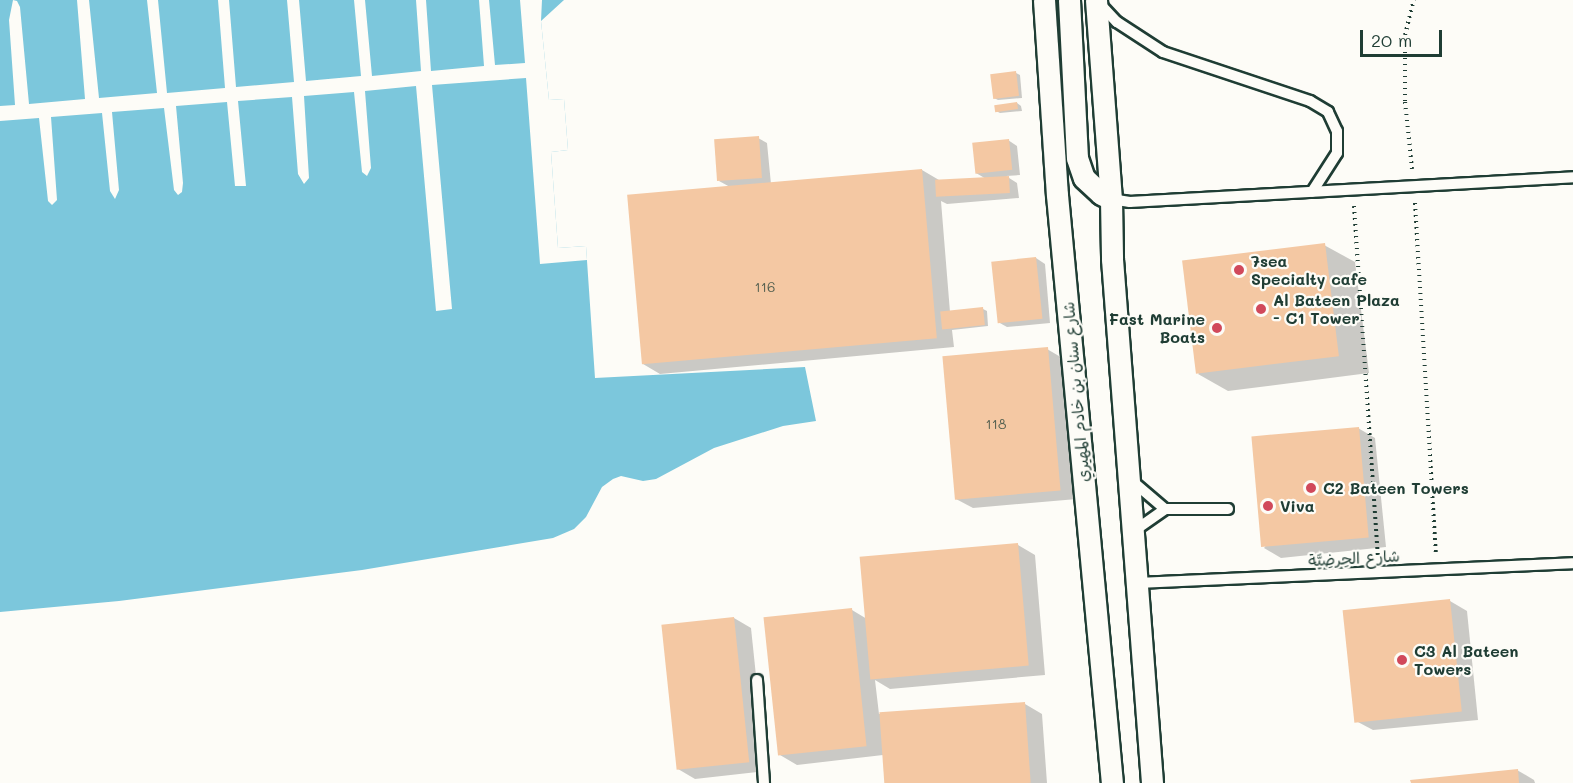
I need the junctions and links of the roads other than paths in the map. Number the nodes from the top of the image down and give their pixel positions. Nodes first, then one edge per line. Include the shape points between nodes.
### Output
1 (1044, 0) edge
2 (1070, 0) edge
3 (1096, 0) edge
4 (1573, 177) edge
5 (1312, 192) junction
6 (1111, 199) junction
7 (1128, 478) junction
8 (1165, 509) junction
9 (1228, 509) dead end
10 (1133, 532) junction
11 (1573, 563) edge
12 (1137, 583) junction
13 (757, 680) dead end
14 (764, 783) edge
15 (1112, 783) edge
16 (1152, 783) edge

1 - 15 street, شارع سنان بن خادم المهيري via 1057,195
2 - 6 street via 1077,158 1084,178
3 - 5 lane via 1118,22 1163,52 1310,101 1328,112 1337,131 1337,153
3 - 6 street
4 - 5 lane
5 - 6 lane via 1130,202
6 - 7 street
7 - 8 lane
7 - 10 street
8 - 9 lane
8 - 10 lane
10 - 12 street
11 - 12 lane, شارع الحِرضِيَّة
12 - 16 street
13 - 14 lane

